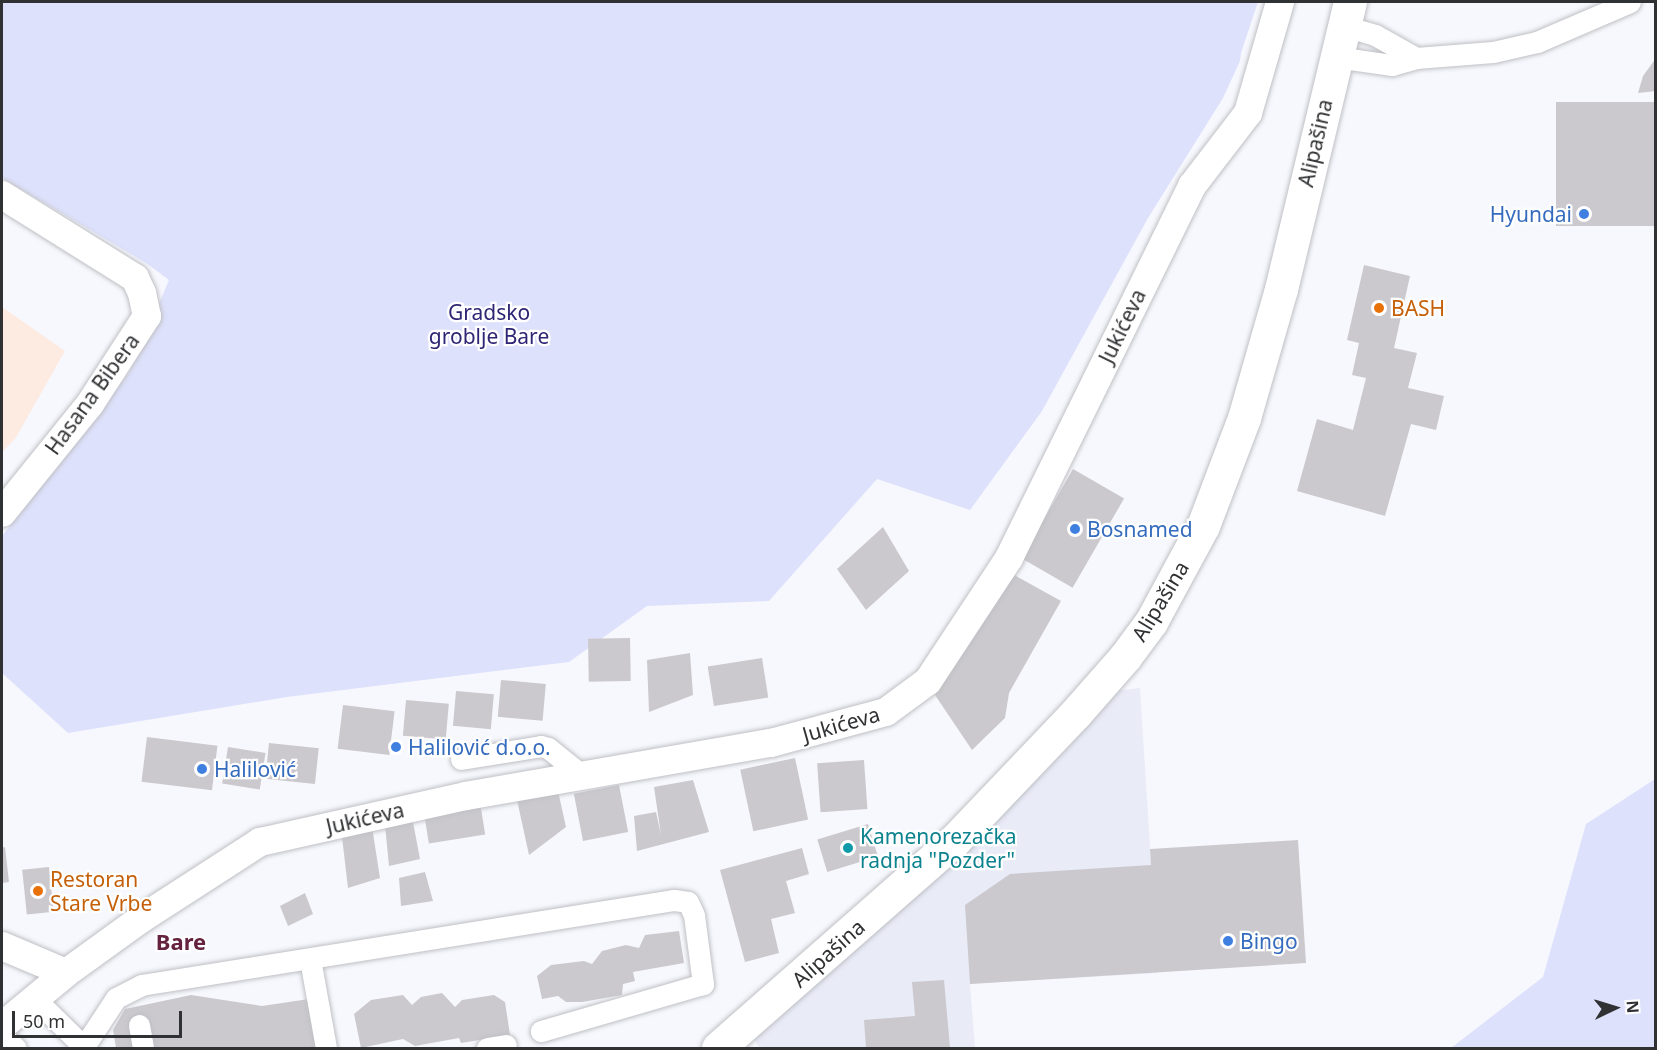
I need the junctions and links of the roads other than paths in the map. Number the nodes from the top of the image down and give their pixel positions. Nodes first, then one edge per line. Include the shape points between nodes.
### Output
1 (1280, 2) edge
2 (1630, 2) edge
3 (1343, 28) edge
4 (1416, 58) junction
5 (2, 195) edge
6 (2, 513) edge
7 (461, 759) dead end
8 (583, 776) junction
9 (2, 946) edge
10 (310, 959) junction
11 (66, 973) junction
12 (34, 999) junction
13 (139, 1025) dead end
14 (2, 1026) edge
15 (541, 1031) dead end
16 (2, 1036) edge
17 (85, 1047) edge
18 (16, 1048) edge
19 (143, 1048) edge
20 (326, 1048) edge
21 (718, 1048) edge

1 - 8 street, Jukićeva via 1248,113 1192,186 1009,558 928,681 886,712 850,722 771,743
2 - 4 street via 1537,42 1476,55
3 - 4 street via 1376,35
3 - 4 street via 1392,64
3 - 21 main road, Alipašina via 1281,289 1244,418 1203,526 1151,622 1075,714 954,841
5 - 6 street, Hasana Bibera via 135,278 147,316 90,404
7 - 8 street via 541,746
8 - 11 street, Jukićeva via 466,796 260,842
9 - 11 street
10 - 15 street via 674,900 688,902 694,915 703,984
10 - 17 street via 141,985 116,999
10 - 20 street
11 - 12 street, Jukićeva
12 - 14 street, Jukićeva
12 - 17 street
13 - 19 street
16 - 18 street

